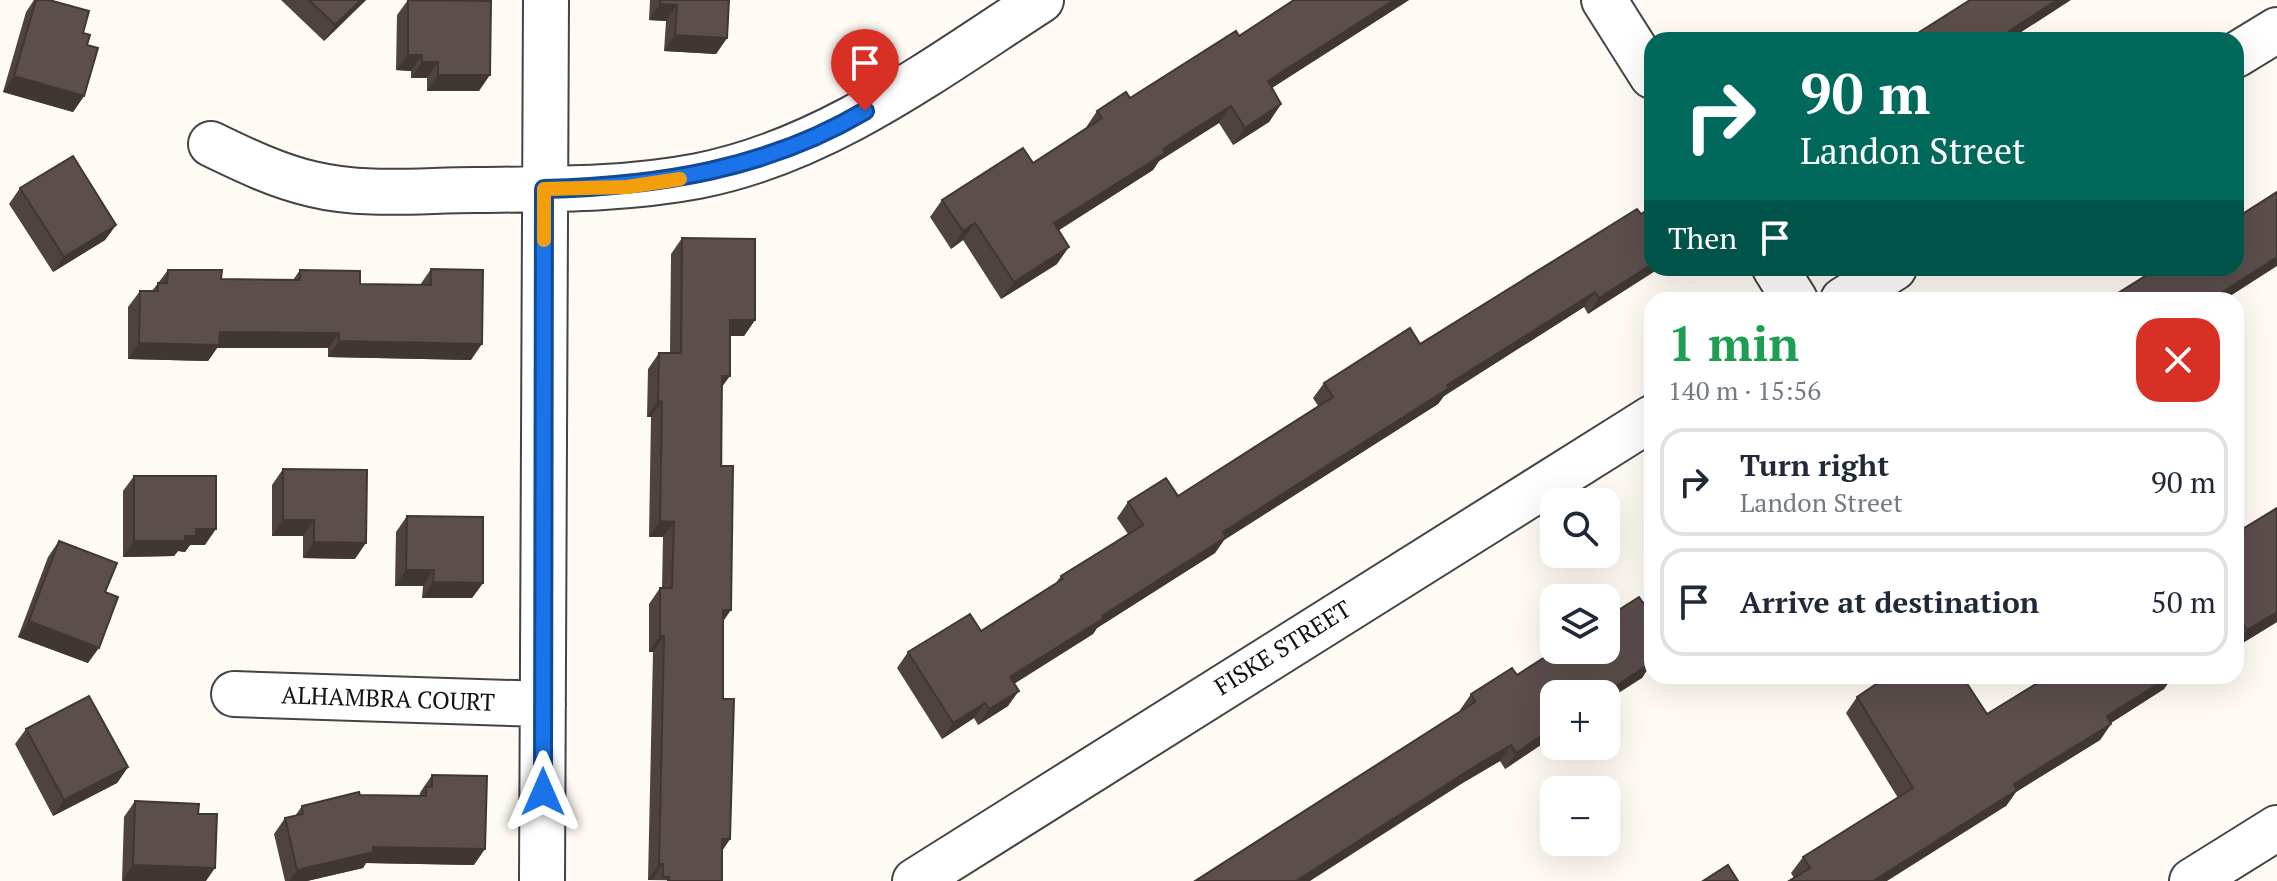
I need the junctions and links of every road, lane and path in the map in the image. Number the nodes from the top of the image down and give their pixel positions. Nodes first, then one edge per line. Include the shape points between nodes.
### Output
1 (546, 0) edge
2 (1041, 0) edge
3 (1604, 0) edge
4 (2277, 30) edge
5 (2244, 50) edge
6 (1644, 63) edge
7 (211, 144) dead end
8 (544, 189) junction
9 (1881, 276) edge
10 (1856, 292) edge
11 (1644, 423) edge
12 (234, 694) dead end
13 (543, 704) junction
14 (2277, 828) edge
15 (542, 881) edge
16 (915, 881) edge
17 (2192, 881) edge

1 - 8 street
2 - 8 street via 841,125 772,155 656,183
3 - 6 street
4 - 5 street
7 - 8 street via 257,166 326,186 364,191
8 - 13 street
9 - 10 street
11 - 16 street, FISKE STREET
12 - 13 street, ALHAMBRA COURT
13 - 15 street
14 - 17 street

